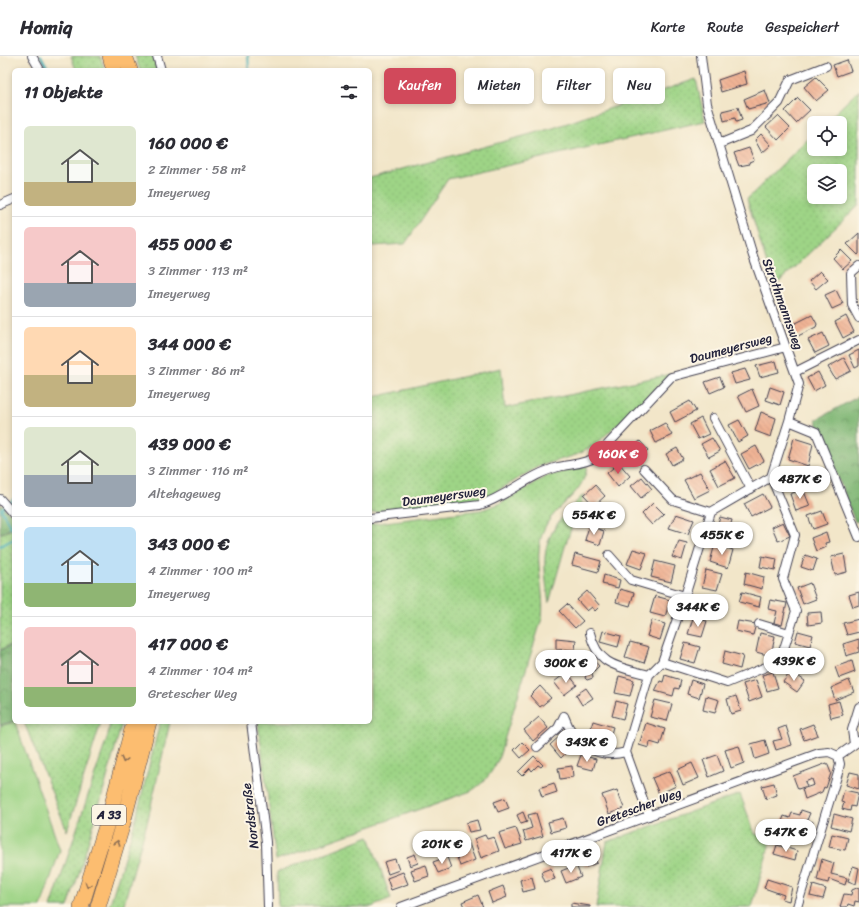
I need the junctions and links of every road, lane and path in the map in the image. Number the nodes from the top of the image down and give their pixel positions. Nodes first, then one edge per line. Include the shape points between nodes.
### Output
1 (32, 56) edge
2 (110, 56) edge
3 (125, 56) edge
4 (157, 56) edge
5 (701, 56) edge
6 (826, 66) dead end
7 (39, 68) edge
8 (113, 68) edge
9 (129, 68) edge
10 (160, 68) edge
11 (719, 144) junction
12 (12, 200) edge
13 (0, 205) edge
14 (859, 266) edge
15 (859, 318) edge
16 (859, 340) edge
17 (786, 346) junction
18 (795, 372) junction
19 (713, 418) dead end
20 (789, 421) junction
21 (644, 469) dead end
22 (771, 477) junction
23 (751, 489) junction
24 (0, 499) edge
25 (12, 512) edge
26 (711, 512) junction
27 (372, 518) edge
28 (859, 537) edge
29 (609, 555) dead end
30 (685, 596) junction
31 (759, 624) dead end
32 (590, 633) dead end
33 (789, 633) junction
34 (662, 662) junction
35 (649, 675) junction
36 (859, 707) edge
37 (133, 724) edge
38 (149, 724) edge
39 (250, 724) edge
40 (856, 742) edge
41 (537, 747) dead end
42 (626, 752) junction
43 (838, 756) junction
44 (649, 816) junction
45 (422, 904) edge
46 (81, 907) edge
47 (98, 907) edge
48 (268, 907) edge
49 (401, 907) edge
50 (797, 907) edge

1 - 7 street
2 - 8 highway
3 - 9 highway
4 - 10 street
5 - 11 street, Strothmannsweg via 707,104
6 - 11 street via 790,80 779,103 751,131
11 - 17 street, Strothmannsweg via 753,256
12 - 13 street
14 - 15 street via 851,273 852,305
16 - 18 street
17 - 18 street, Strothmannsweg
17 - 27 street, Daumeyersweg via 671,377 596,457 544,472 494,501 480,505
18 - 20 street, Strothmannsweg via 800,384
19 - 23 street
20 - 22 street, Strothmannsweg
20 - 28 street via 816,432
21 - 26 street via 673,500
22 - 23 street
22 - 33 street via 795,536 783,579 796,611
23 - 26 street
24 - 25 street
26 - 30 street
29 - 30 street via 631,580
30 - 34 street
31 - 33 street
32 - 35 street via 593,646 608,663
33 - 34 street via 780,661 727,683
34 - 35 street
35 - 42 street
36 - 40 street via 852,730
37 -> 46 highway, A 33
47 -> 38 highway, A 33
39 - 48 street, Nordstraße via 266,842
40 - 43 street
41 - 42 street via 558,728 564,716 569,729 584,747 614,756
42 - 44 street
43 - 44 street, Gretescher Weg via 829,752 819,753
43 - 50 street via 838,773
44 - 45 street, Gretescher Weg
45 - 49 street, Gretescher Weg

